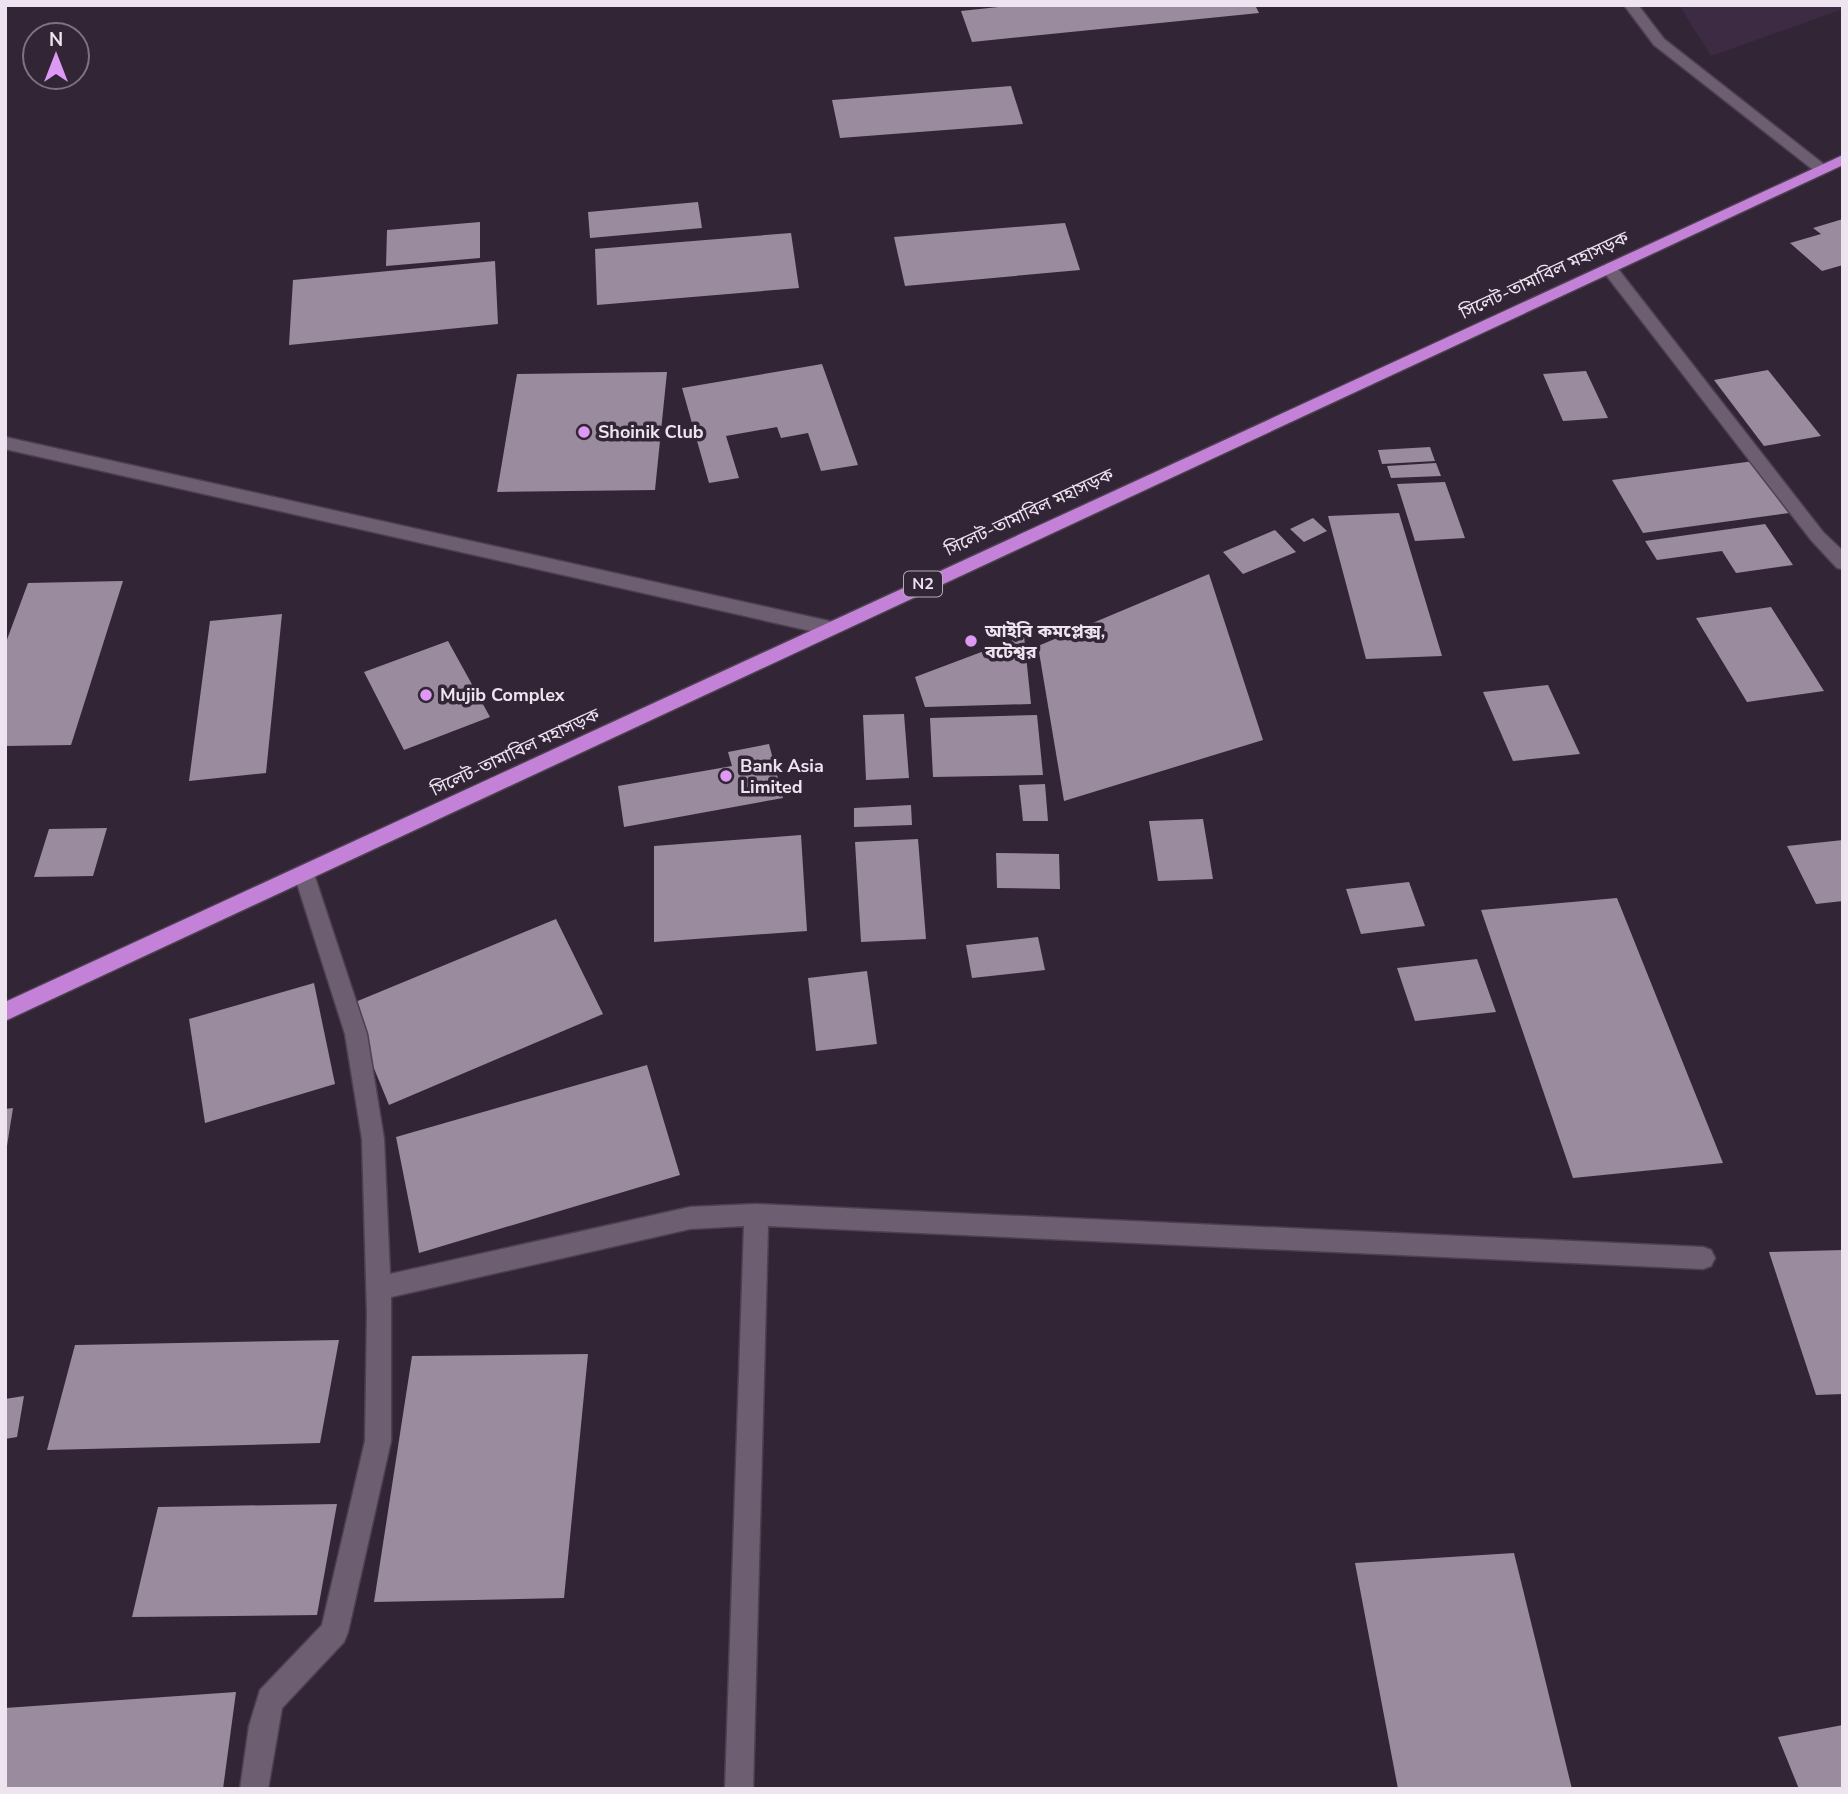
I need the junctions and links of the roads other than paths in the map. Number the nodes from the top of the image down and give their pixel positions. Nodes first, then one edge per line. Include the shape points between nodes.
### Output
1 (1630, 5) edge
2 (1843, 159) edge
3 (1821, 169) junction
4 (1609, 268) junction
5 (5, 443) edge
6 (1843, 563) edge
7 (829, 628) junction
8 (304, 874) junction
9 (5, 1012) edge
10 (756, 1215) junction
11 (1703, 1258) dead end
12 (379, 1288) junction
13 (254, 1789) edge
14 (739, 1789) edge

1 - 3 street via 1659,42
2 - 3 highway, সিলেট-তামাবিল মহাসড়ক / N2
3 - 4 highway, সিলেট-তামাবিল মহাসড়ক / N2
4 - 6 street via 1817,536
4 - 7 highway, সিলেট-তামাবিল মহাসড়ক / N2
5 - 7 street
7 - 8 highway, সিলেট-তামাবিল মহাসড়ক / N2
8 - 9 highway, সিলেট-তামাবিল মহাসড়ক / N2
8 - 12 street via 356,1034 373,1139
10 - 11 street
10 - 12 street via 690,1217
10 - 14 street
12 - 13 street via 378,1441 334,1632 270,1700

